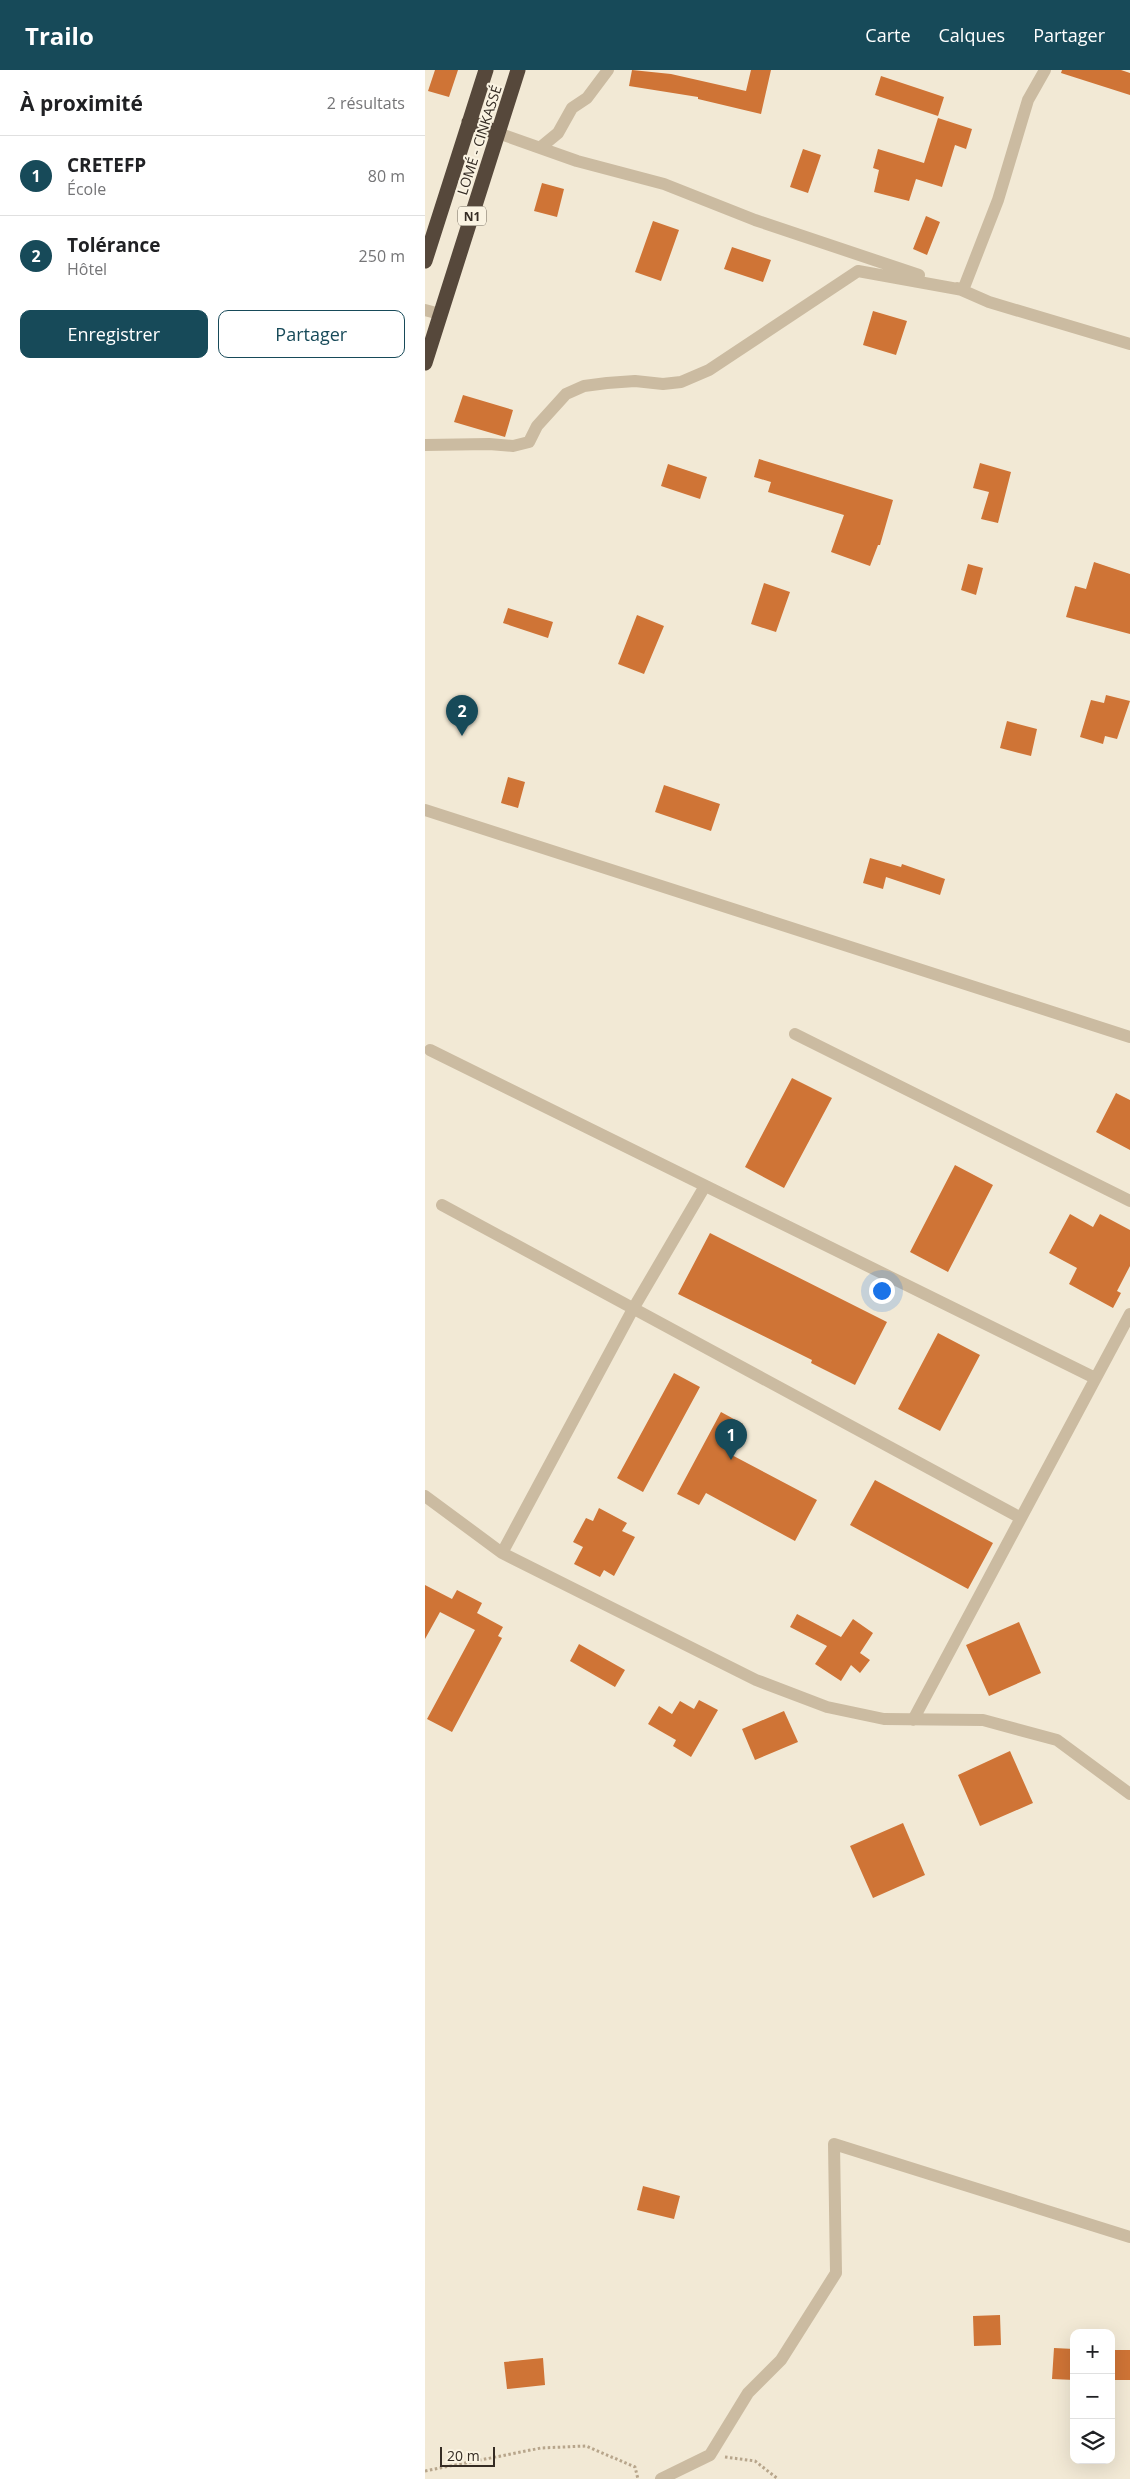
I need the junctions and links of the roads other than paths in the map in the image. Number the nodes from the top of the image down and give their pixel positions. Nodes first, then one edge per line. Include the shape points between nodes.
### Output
1 (486, 70) edge
2 (518, 70) edge
3 (608, 70) edge
4 (1045, 70) edge
5 (469, 122) junction
6 (498, 133) junction
7 (541, 148) junction
8 (425, 261) edge
9 (963, 290) junction
10 (425, 310) edge
11 (441, 314) junction
12 (1130, 344) edge
13 (425, 362) edge
14 (425, 445) edge
15 (425, 810) edge
16 (795, 1034) dead end
17 (1130, 1038) edge
18 (430, 1050) dead end
19 (705, 1186) junction
20 (1130, 1201) edge
21 (441, 1206) dead end
22 (633, 1309) junction
23 (1130, 1314) edge
24 (1095, 1378) junction
25 (425, 1496) edge
26 (1021, 1518) junction
27 (502, 1553) junction
28 (913, 1720) junction
29 (1130, 1794) edge
30 (1130, 2237) edge
31 (661, 2479) edge

1 - 5 highway, LOMÉ - CINKASSÉ / N1
2 - 6 highway, LOMÉ - CINKASSÉ / N1
3 - 7 street via 587,98 572,108 558,133
4 - 9 street via 1028,100 997,200
5 - 6 highway
5 - 8 highway, LOMÉ - CINKASSÉ / N1
6 - 7 street
6 - 11 highway, LOMÉ - CINKASSÉ / N1
7 - 9 street via 664,184 755,220
9 - 12 street via 989,302
9 - 14 street via 859,271 709,370 681,382 635,381 584,386 566,394 537,426 529,442 513,446
10 - 11 street
11 - 13 highway, LOMÉ - CINKASSÉ / N1
15 - 17 street
16 - 20 street
18 - 19 street
19 - 22 street
19 - 24 street
21 - 22 street
22 - 26 street
22 - 27 street
23 - 24 street
24 - 26 street
25 - 27 street
26 - 28 street
27 - 28 street via 756,1680 827,1707 884,1719
28 - 29 street via 983,1720 1057,1740
30 - 31 street via 835,2144 836,2272 781,2360 748,2393 710,2456

